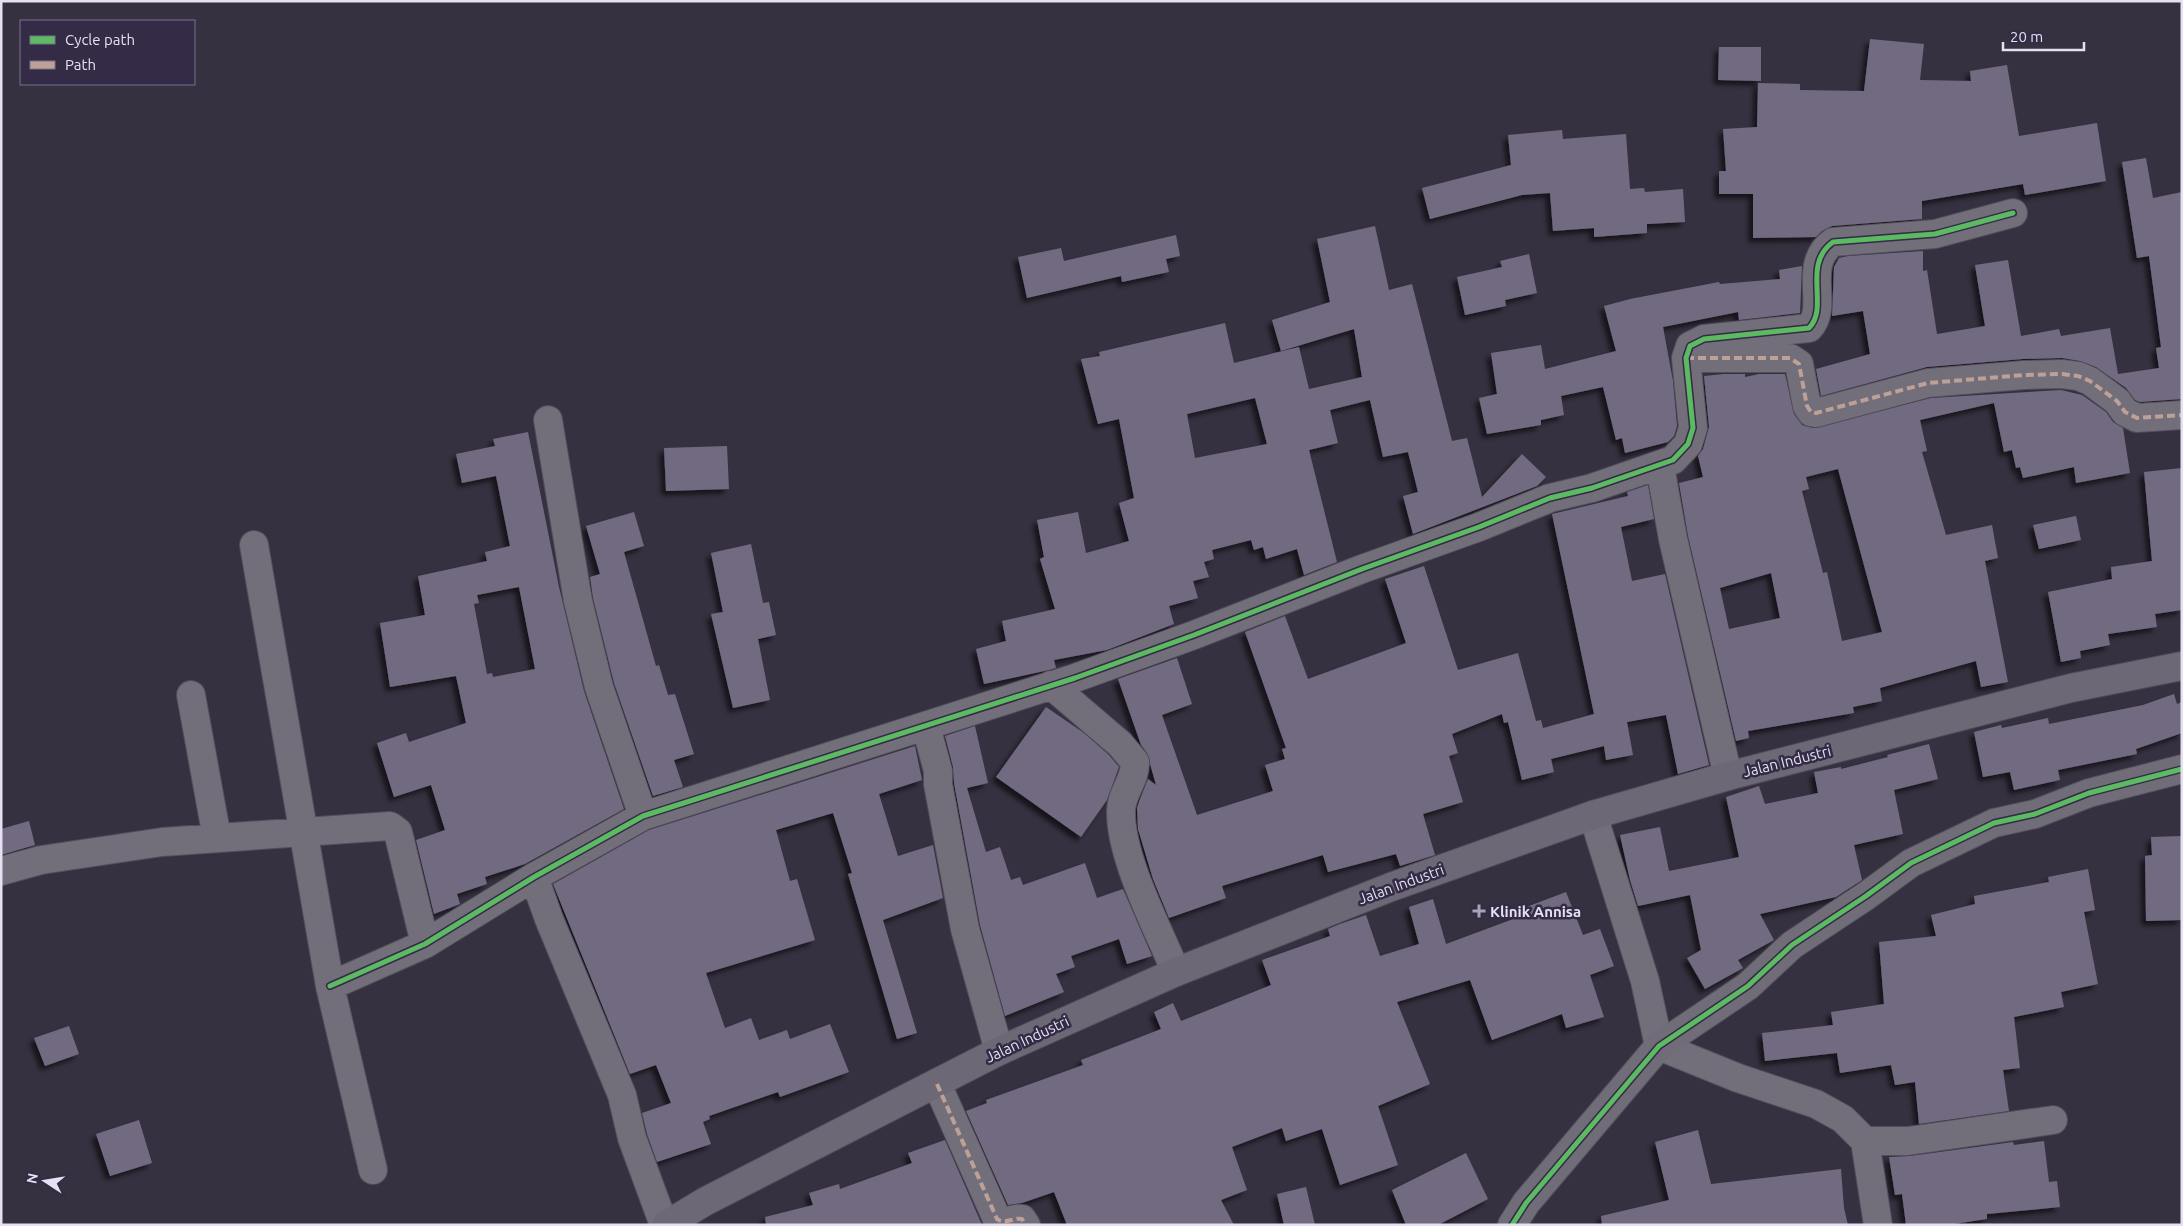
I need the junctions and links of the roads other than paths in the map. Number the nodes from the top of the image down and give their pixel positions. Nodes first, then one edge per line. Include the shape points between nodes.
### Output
1 (2013, 213) dead end
2 (1686, 358) junction
3 (2182, 415) edge
4 (548, 420) dead end
5 (1660, 466) junction
6 (254, 545) dead end
7 (2182, 666) edge
8 (1051, 685) junction
9 (191, 695) dead end
10 (926, 726) junction
11 (2182, 769) edge
12 (1728, 776) junction
13 (1593, 815) junction
14 (643, 816) junction
15 (303, 832) junction
16 (217, 838) junction
17 (1, 871) edge
18 (534, 877) junction
19 (425, 944) junction
20 (1176, 972) junction
21 (330, 986) junction
22 (1659, 1046) junction
23 (999, 1051) junction
24 (937, 1084) junction
25 (2053, 1120) dead end
26 (1865, 1141) junction
27 (373, 1170) dead end
28 (665, 1225) edge
29 (1026, 1225) edge
30 (1512, 1225) edge
31 (1878, 1225) edge

1 - 2 street via 1935,234 1833,242 1820,259 1816,276 1816,313 1809,328 1704,340 1690,346
2 - 3 street via 1790,358 1799,364 1807,406 1816,413 1928,383 2062,374 2090,381 2137,418
2 - 5 street via 1693,428 1688,444 1673,460
4 - 14 street via 578,601 599,688
5 - 8 street via 1550,498 1194,635
5 - 12 street via 1673,539
6 - 15 street
7 - 12 main road, Jalan Industri via 2071,688
8 - 10 street
8 - 20 street via 1120,744 1135,762 1121,805 1121,826 1132,867
9 - 16 street
10 - 14 street
10 - 23 street via 938,771 966,929
11 - 22 street via 2089,792 2035,814 1994,823 1911,863 1792,945 1748,986
12 - 13 main road, Jalan Industri
13 - 20 main road, Jalan Industri via 1373,894
13 - 22 street via 1645,981
14 - 18 street
15 - 16 street
15 - 19 street via 386,825 396,829
15 - 21 street
16 - 17 street via 162,842 41,860
18 - 19 street
18 - 28 street via 622,1095 632,1138
19 - 21 street
20 - 23 main road, Jalan Industri
21 - 27 street
22 - 26 street via 1738,1078 1816,1104 1843,1119
22 - 30 street via 1526,1203
23 - 24 main road, Jalan Industri
24 - 28 main road, Jalan Industri via 723,1192
24 - 29 street via 998,1219 1005,1222 1022,1218
25 - 26 street via 1908,1141
26 - 31 street

